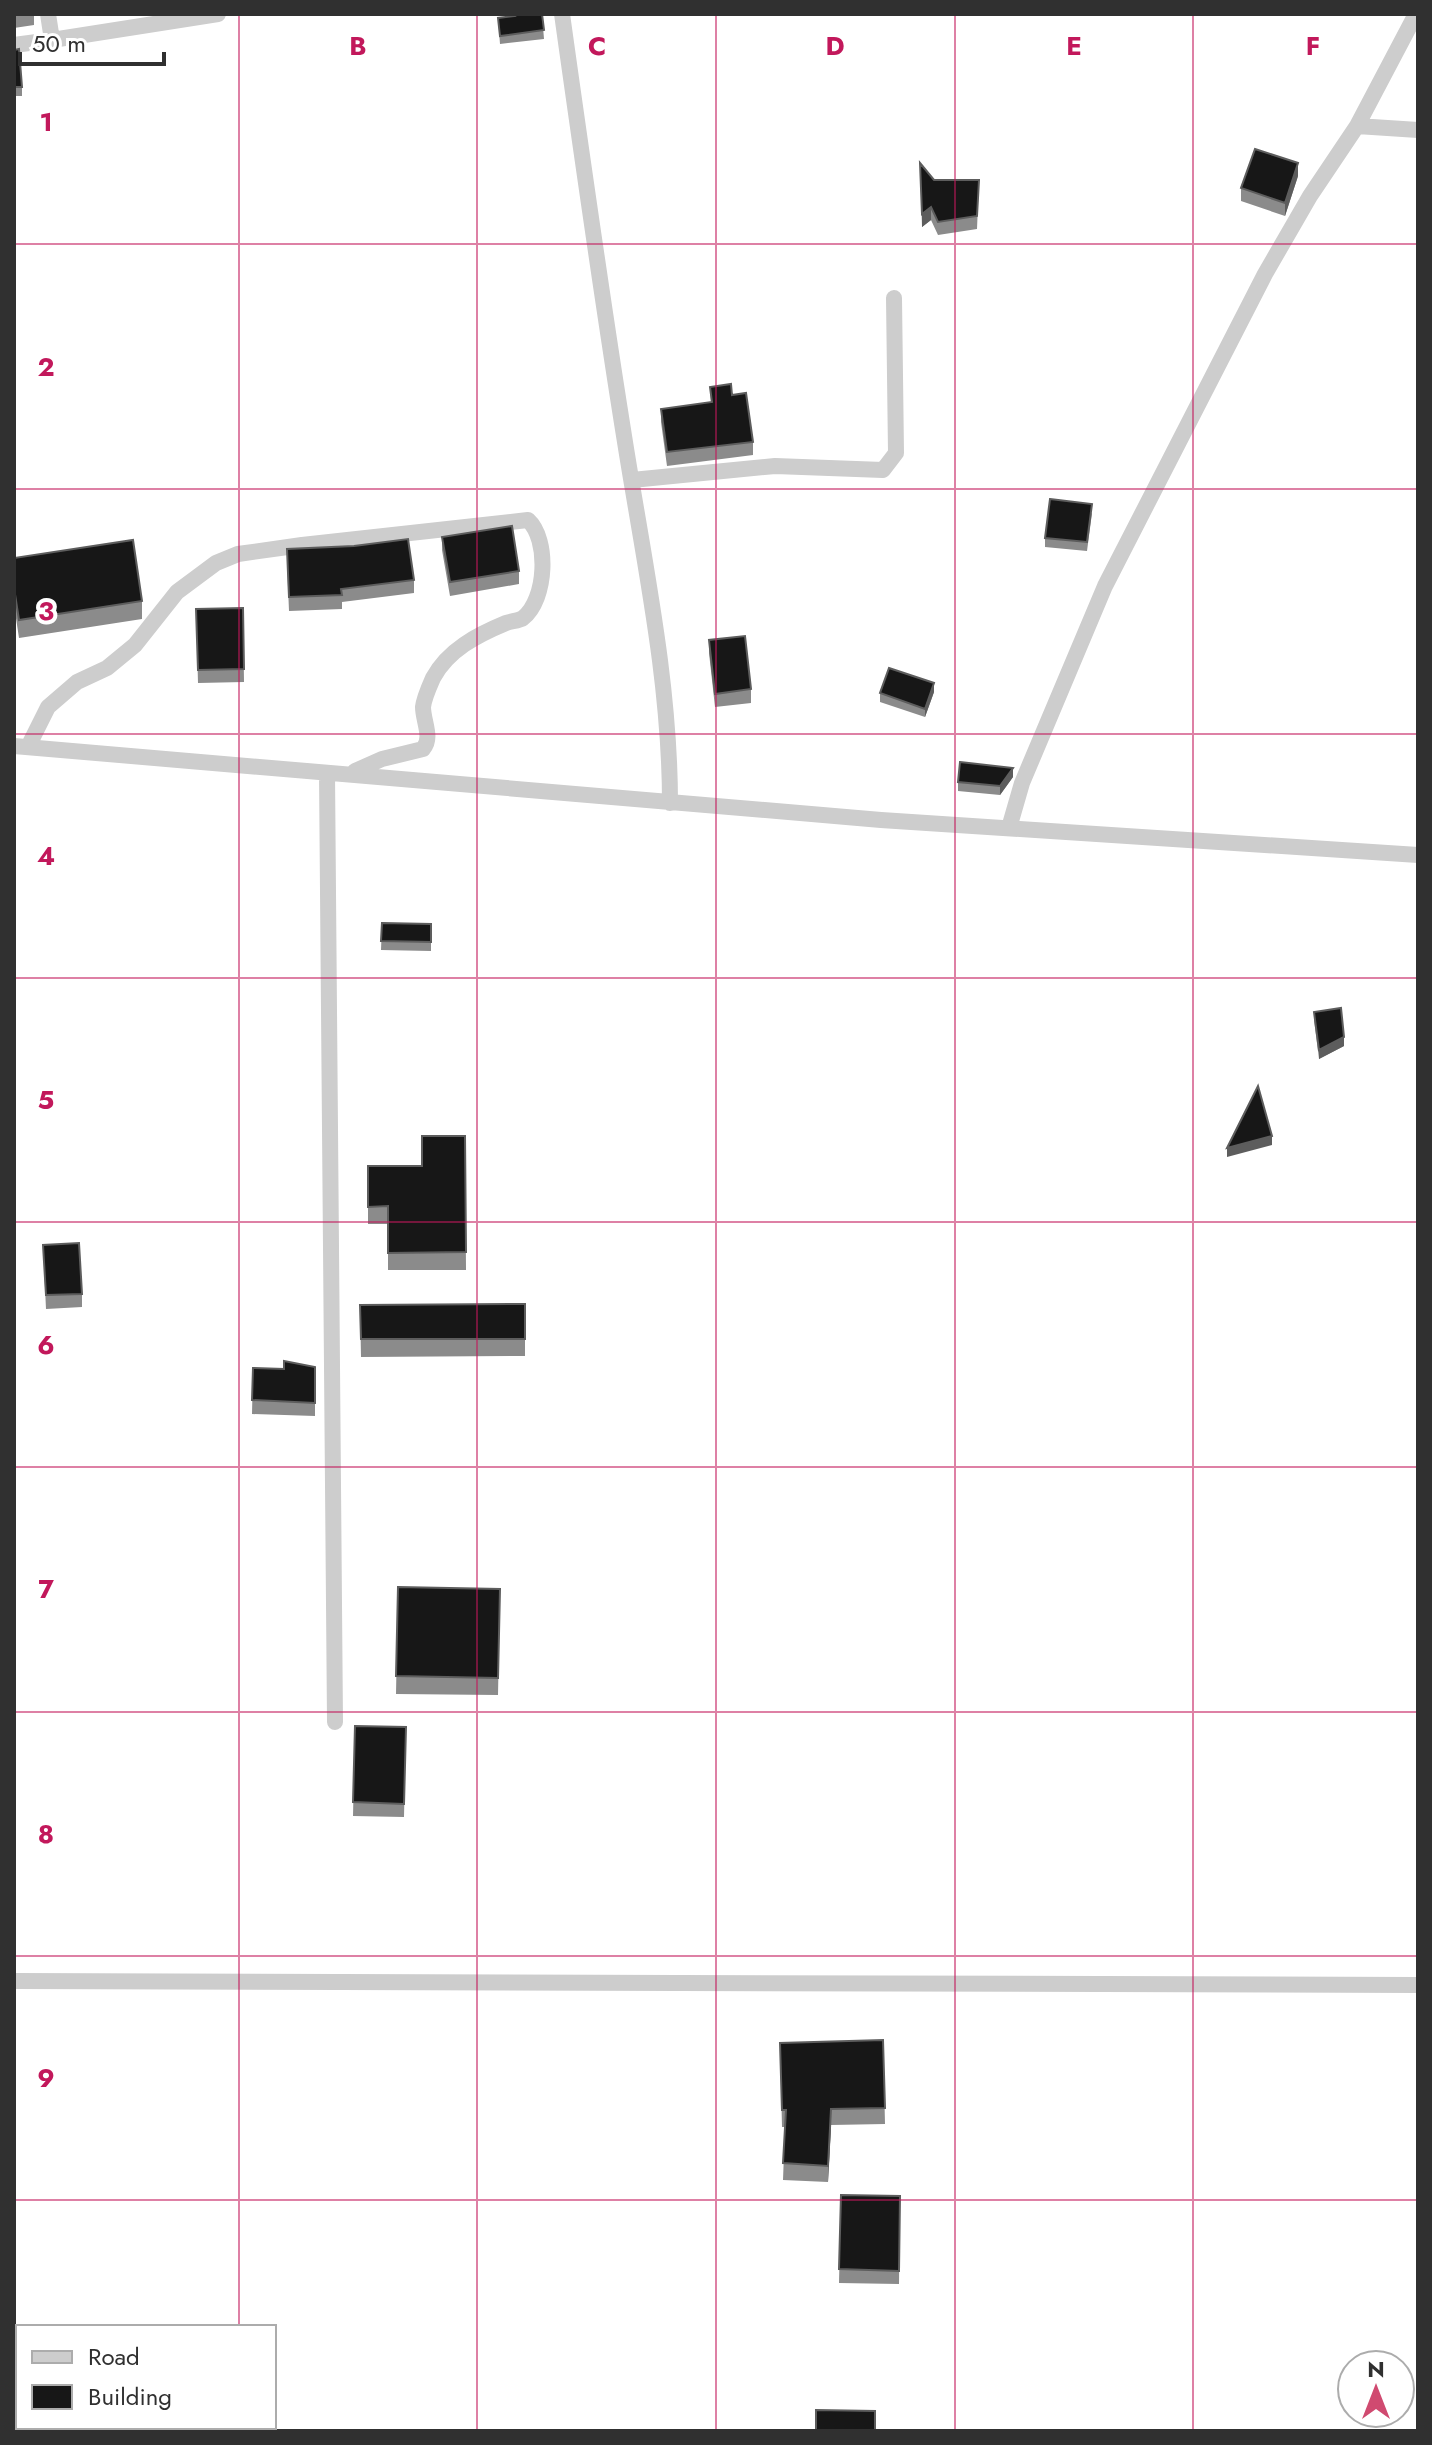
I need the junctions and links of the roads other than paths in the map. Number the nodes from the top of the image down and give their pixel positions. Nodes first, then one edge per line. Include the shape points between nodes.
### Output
1 (48, 14) edge
2 (218, 14) edge
3 (562, 14) edge
4 (1416, 14) edge
5 (52, 40) junction
6 (14, 45) edge
7 (1357, 126) junction
8 (1418, 130) edge
9 (894, 298) dead end
10 (632, 480) junction
11 (21, 747) edge
12 (327, 773) junction
13 (350, 773) junction
14 (670, 803) junction
15 (1009, 828) junction
16 (1418, 855) edge
17 (335, 1722) dead end
18 (14, 1981) edge
19 (1418, 1985) edge

1 - 5 street
2 - 5 street
3 - 10 street
4 - 7 street
5 - 6 street
7 - 8 street
7 - 15 street via 1265,274 1105,586 1022,783
9 - 10 street via 896,453 883,470 775,466
10 - 14 street via 669,728
11 - 12 street
11 - 13 street via 48,707 135,645 177,592 216,563 238,554 302,545 528,520 540,538 542,556 531,609 522,619 457,648 444,661 423,705 428,739 423,749
12 - 13 street
12 - 17 street
13 - 14 street
14 - 15 street
15 - 16 street
18 - 19 street

